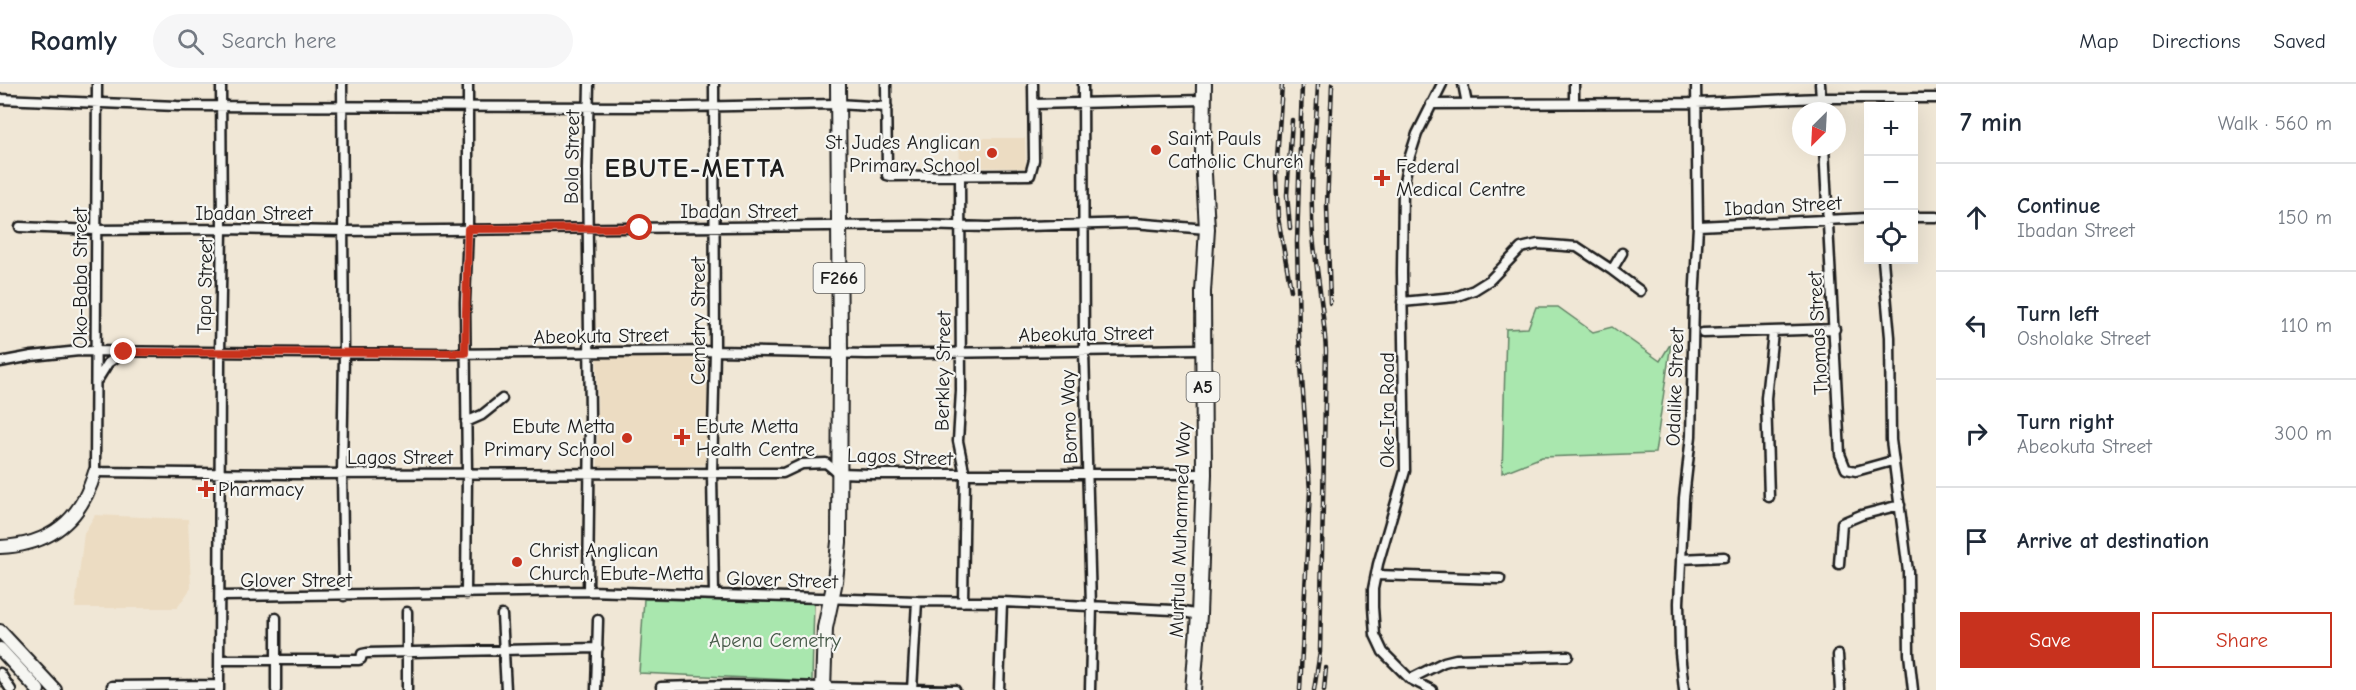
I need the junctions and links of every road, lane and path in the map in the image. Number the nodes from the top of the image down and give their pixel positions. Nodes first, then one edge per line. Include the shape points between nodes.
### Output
1 (97, 84) edge
2 (221, 84) edge
3 (342, 84) edge
4 (468, 84) edge
5 (589, 84) edge
6 (714, 84) edge
7 (838, 84) edge
8 (886, 84) edge
9 (1033, 84) edge
10 (1083, 84) edge
11 (1204, 84) edge
12 (1442, 84) edge
13 (1463, 84) edge
14 (1574, 84) edge
15 (1696, 84) edge
16 (1820, 84) edge
17 (1821, 98) junction
18 (1936, 98) edge
19 (0, 99) edge
20 (1204, 100) junction
21 (1821, 102) edge
22 (1696, 103) junction
23 (96, 104) junction
24 (837, 104) junction
25 (1034, 104) junction
26 (1083, 104) junction
27 (1431, 104) junction
28 (1467, 104) junction
29 (1574, 104) junction
30 (220, 106) junction
31 (342, 106) junction
32 (467, 106) junction
33 (590, 106) junction
34 (714, 106) junction
35 (887, 107) junction
36 (1825, 156) edge
37 (960, 176) junction
38 (1918, 217) edge
39 (1936, 217) edge
40 (1864, 218) edge
41 (1829, 220) junction
42 (1083, 224) junction
43 (715, 226) junction
44 (960, 226) junction
45 (1698, 226) junction
46 (20, 227) dead end
47 (838, 227) junction
48 (222, 229) junction
49 (468, 229) junction
50 (1207, 229) junction
51 (96, 230) junction
52 (589, 230) junction
53 (342, 231) junction
54 (1622, 253) dead end
55 (1883, 264) edge
56 (1612, 270) junction
57 (1640, 291) dead end
58 (1402, 302) junction
59 (1835, 329) junction
60 (1773, 332) junction
61 (1703, 333) dead end
62 (1203, 349) junction
63 (715, 351) junction
64 (961, 351) junction
65 (1084, 351) junction
66 (97, 352) junction
67 (124, 352) junction
68 (589, 352) junction
69 (465, 353) junction
70 (840, 353) junction
71 (220, 354) junction
72 (344, 354) junction
73 (0, 362) edge
74 (96, 381) junction
75 (502, 399) dead end
76 (466, 422) junction
77 (1892, 461) junction
78 (95, 472) junction
79 (220, 472) junction
80 (590, 472) junction
81 (712, 472) junction
82 (342, 473) junction
83 (467, 473) junction
84 (838, 473) junction
85 (1087, 474) junction
86 (1204, 474) junction
87 (965, 475) junction
88 (1769, 497) dead end
89 (1900, 505) junction
90 (0, 547) edge
91 (1724, 557) dead end
92 (1681, 559) junction
93 (1839, 564) dead end
94 (1376, 576) junction
95 (1500, 579) dead end
96 (588, 591) junction
97 (466, 594) junction
98 (714, 594) junction
99 (344, 596) junction
100 (220, 597) junction
101 (831, 598) junction
102 (917, 602) junction
103 (963, 602) junction
104 (1002, 602) junction
105 (1091, 606) junction
106 (407, 612) dead end
107 (502, 615) dead end
108 (1199, 615) junction
109 (276, 618) dead end
110 (598, 620) dead end
111 (0, 631) edge
112 (598, 648) junction
113 (0, 649) edge
114 (504, 649) junction
115 (407, 653) junction
116 (1838, 655) dead end
117 (1568, 656) dead end
118 (219, 660) junction
119 (276, 660) junction
120 (0, 673) edge
121 (1410, 678) junction
122 (112, 686) dead end
123 (219, 687) edge
124 (661, 687) dead end
125 (730, 688) edge
126 (823, 688) edge
127 (912, 689) edge
128 (11, 690) edge
129 (38, 690) edge
130 (55, 690) edge
131 (276, 690) edge
132 (407, 690) edge
133 (506, 690) edge
134 (596, 690) edge
135 (954, 690) edge
136 (999, 690) edge
137 (1090, 690) edge
138 (1192, 690) edge
139 (1432, 690) edge
140 (1684, 690) edge
141 (1840, 690) edge
142 (1913, 690) edge

1 - 23 street, Oko-Baba Street
2 - 30 street, Tapa Street
3 - 31 street
4 - 32 street
5 - 33 street, Bola Street
6 - 34 street, Cemetry Street
7 - 24 highway, F266
8 - 35 street
9 - 25 street
10 - 26 street, Borno Way
11 - 20 highway, Murtula Muhammed Way / A5
12 - 27 street, Oke-Ira Road
13 - 28 street
14 - 29 street
15 - 22 street, Odalike Street
16 - 17 street
17 - 18 street
17 - 21 street
17 - 22 street
19 - 23 street
20 - 26 street
20 - 50 highway, Murtula Muhammed Way / A5
22 - 29 street
22 - 45 street, Odalike Street
23 - 30 street
23 - 51 street, Oko-Baba Street
24 - 34 street
24 - 35 street
24 - 47 highway, F266
25 - 26 street
25 - 37 street via 1034,160 1030,175
26 - 42 street, Borno Way
27 - 28 street
27 - 58 street, Oke-Ira Road via 1411,152 1403,187
28 - 29 street
30 - 31 street
30 - 48 street, Tapa Street
31 - 32 street
31 - 53 street
32 - 33 street
32 - 49 street
33 - 34 street
33 - 52 street, Bola Street
34 - 43 street, Cemetry Street
35 - 37 street via 887,175
36 - 41 street, Thomas Street
37 - 44 street, Berkley Street
38 - 39 street
40 - 41 street, Ibadan Street
41 - 45 street, Ibadan Street
41 - 59 street, Thomas Street
42 - 44 street, Ibadan Street
42 - 50 street, Ibadan Street via 1133,223
42 - 65 street, Borno Way
43 - 47 street, Ibadan Street
43 - 52 street, Ibadan Street
43 - 63 street, Cemetry Street
44 - 47 street, Ibadan Street
44 - 64 street, Berkley Street
45 - 92 street, Odalike Street via 1691,436
46 - 51 street, Ibadan Street
47 - 70 highway, F266
48 - 51 street, Ibadan Street
48 - 53 street, Ibadan Street
48 - 71 street, Tapa Street
49 - 52 street, Ibadan Street
49 - 53 street, Ibadan Street
49 - 69 street
50 - 62 highway, Murtula Muhammed Way / A5
51 - 66 street, Oko-Baba Street
52 - 68 street, Bola Street
53 - 72 street
54 - 56 street
55 - 77 street via 1890,336
56 - 57 street
56 - 58 street via 1577,247 1538,244 1521,248 1474,290 1426,302
58 - 94 street, Oke-Ira Road via 1405,471
59 - 60 street
59 - 77 street, Thomas Street via 1843,465 1856,471
60 - 61 street
60 - 88 street via 1766,398
62 - 65 street, Abeokuta Street
62 - 86 highway, Murtula Muhammed Way / A5
63 - 68 street, Abeokuta Street
63 - 70 street, Abeokuta Street
63 - 81 street, Cemetry Street
64 - 65 street, Abeokuta Street
64 - 70 street, Abeokuta Street
64 - 87 street, Berkley Street via 958,441
65 - 85 street, Borno Way
66 - 67 street, Abeokuta Street
66 - 73 street, Abeokuta Street via 60,352
66 - 74 street, Oko-Baba Street
67 - 71 street, Abeokuta Street
67 - 74 street via 108,363
68 - 69 street, Abeokuta Street
68 - 80 street, Bola Street
69 - 72 street, Abeokuta Street
69 - 76 street
70 - 84 highway, F266
71 - 72 street, Abeokuta Street
71 - 79 street, Tapa Street
72 - 82 street
74 - 78 street, Oko-Baba Street
75 - 76 street
76 - 83 street
77 - 89 street
78 - 79 street, Lagos Street
78 - 90 main road via 77,513 58,530 28,544
79 - 82 street, Lagos Street
79 - 100 street, Tapa Street
80 - 81 street, Lagos Street
80 - 83 street, Lagos Street
80 - 96 street, Bola Street
81 - 84 street, Lagos Street via 783,473 802,464 826,463
81 - 98 street, Cemetry Street
82 - 83 street, Lagos Street
82 - 99 street
83 - 97 street
84 - 87 street, Lagos Street
84 - 101 highway, F266 via 839,542
85 - 86 street, Lagos Street
85 - 87 street, Lagos Street
85 - 105 street, Borno Way
86 - 108 highway, Murtula Muhammed Way / A5
87 - 103 street, Berkley Street
89 - 93 street via 1842,523
89 - 142 street via 1910,598
91 - 92 street
92 - 140 street, Odalike Street via 1680,653
94 - 95 street
94 - 121 street, Oke-Ira Road via 1375,635 1390,662
96 - 97 street, Glover Street
96 - 98 street, Glover Street
97 - 99 street, Glover Street
98 - 101 street, Glover Street
99 - 100 street, Glover Street
100 - 118 street, Tapa Street
101 - 102 street, Glover Street
101 - 126 highway, F266 via 825,628
102 - 103 street, Glover Street
102 - 127 street
103 - 104 street, Glover Street
104 - 105 street, Glover Street
104 - 136 street
105 - 108 street, Glover Street
105 - 137 street, Borno Way
106 - 115 street
107 - 114 street
108 - 138 highway, Murtula Muhammed Way / A5
109 - 119 street
110 - 112 street
111 - 130 main road
112 - 114 street
112 - 134 street
113 - 129 main road
114 - 115 street
114 - 133 street
115 - 119 street via 362,654 359,660
115 - 132 street
116 - 141 street
117 - 121 street via 1456,659
118 - 119 street
118 - 123 street, Tapa Street
119 - 131 street
120 - 128 street
121 - 139 street, Oke-Ira Road
122 - 123 street
124 - 125 street
125 - 126 street
126 - 127 street
127 - 135 street

